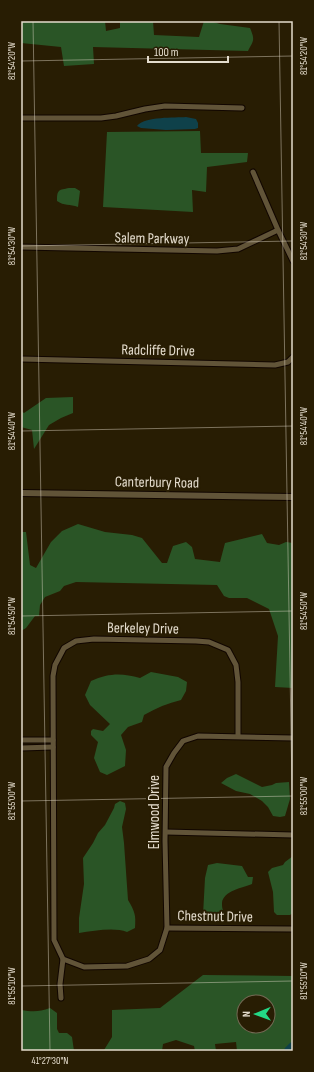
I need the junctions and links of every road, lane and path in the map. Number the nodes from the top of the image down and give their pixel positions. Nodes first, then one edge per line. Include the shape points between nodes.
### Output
1 (242, 108) dead end
2 (21, 118) edge
3 (253, 172) dead end
4 (278, 230) junction
5 (21, 248) edge
6 (293, 261) edge
7 (293, 357) edge
8 (21, 359) edge
9 (21, 493) edge
10 (293, 497) edge
11 (238, 736) junction
12 (293, 738) edge
13 (21, 740) edge
14 (53, 740) junction
15 (53, 747) junction
16 (21, 748) edge
17 (166, 832) junction
18 (293, 834) edge
19 (167, 928) junction
20 (293, 929) edge
21 (63, 959) junction
22 (61, 998) dead end

1 - 2 street via 165,106 101,118
3 - 4 street
4 - 5 street, Salem Parkway via 238,249 217,251
4 - 6 street
7 - 8 street, Radcliffe Drive via 288,362 274,364
9 - 10 street, Canterbury Road
11 - 12 street, Elmwood Drive
11 - 14 street, Berkeley Drive via 238,682 236,665 228,650 209,642 94,639 76,641 64,648 55,665
11 - 17 street, Elmwood Drive via 198,736 183,741 166,767
13 - 14 street
14 - 15 street, Berkeley Drive
15 - 16 street
15 - 21 street, Berkeley Drive via 54,940
17 - 18 street
17 - 19 street, Elmwood Drive
19 - 20 street, Chestnut Drive
19 - 21 street, Chestnut Drive via 160,950 149,960 127,966 84,967
21 - 22 street

